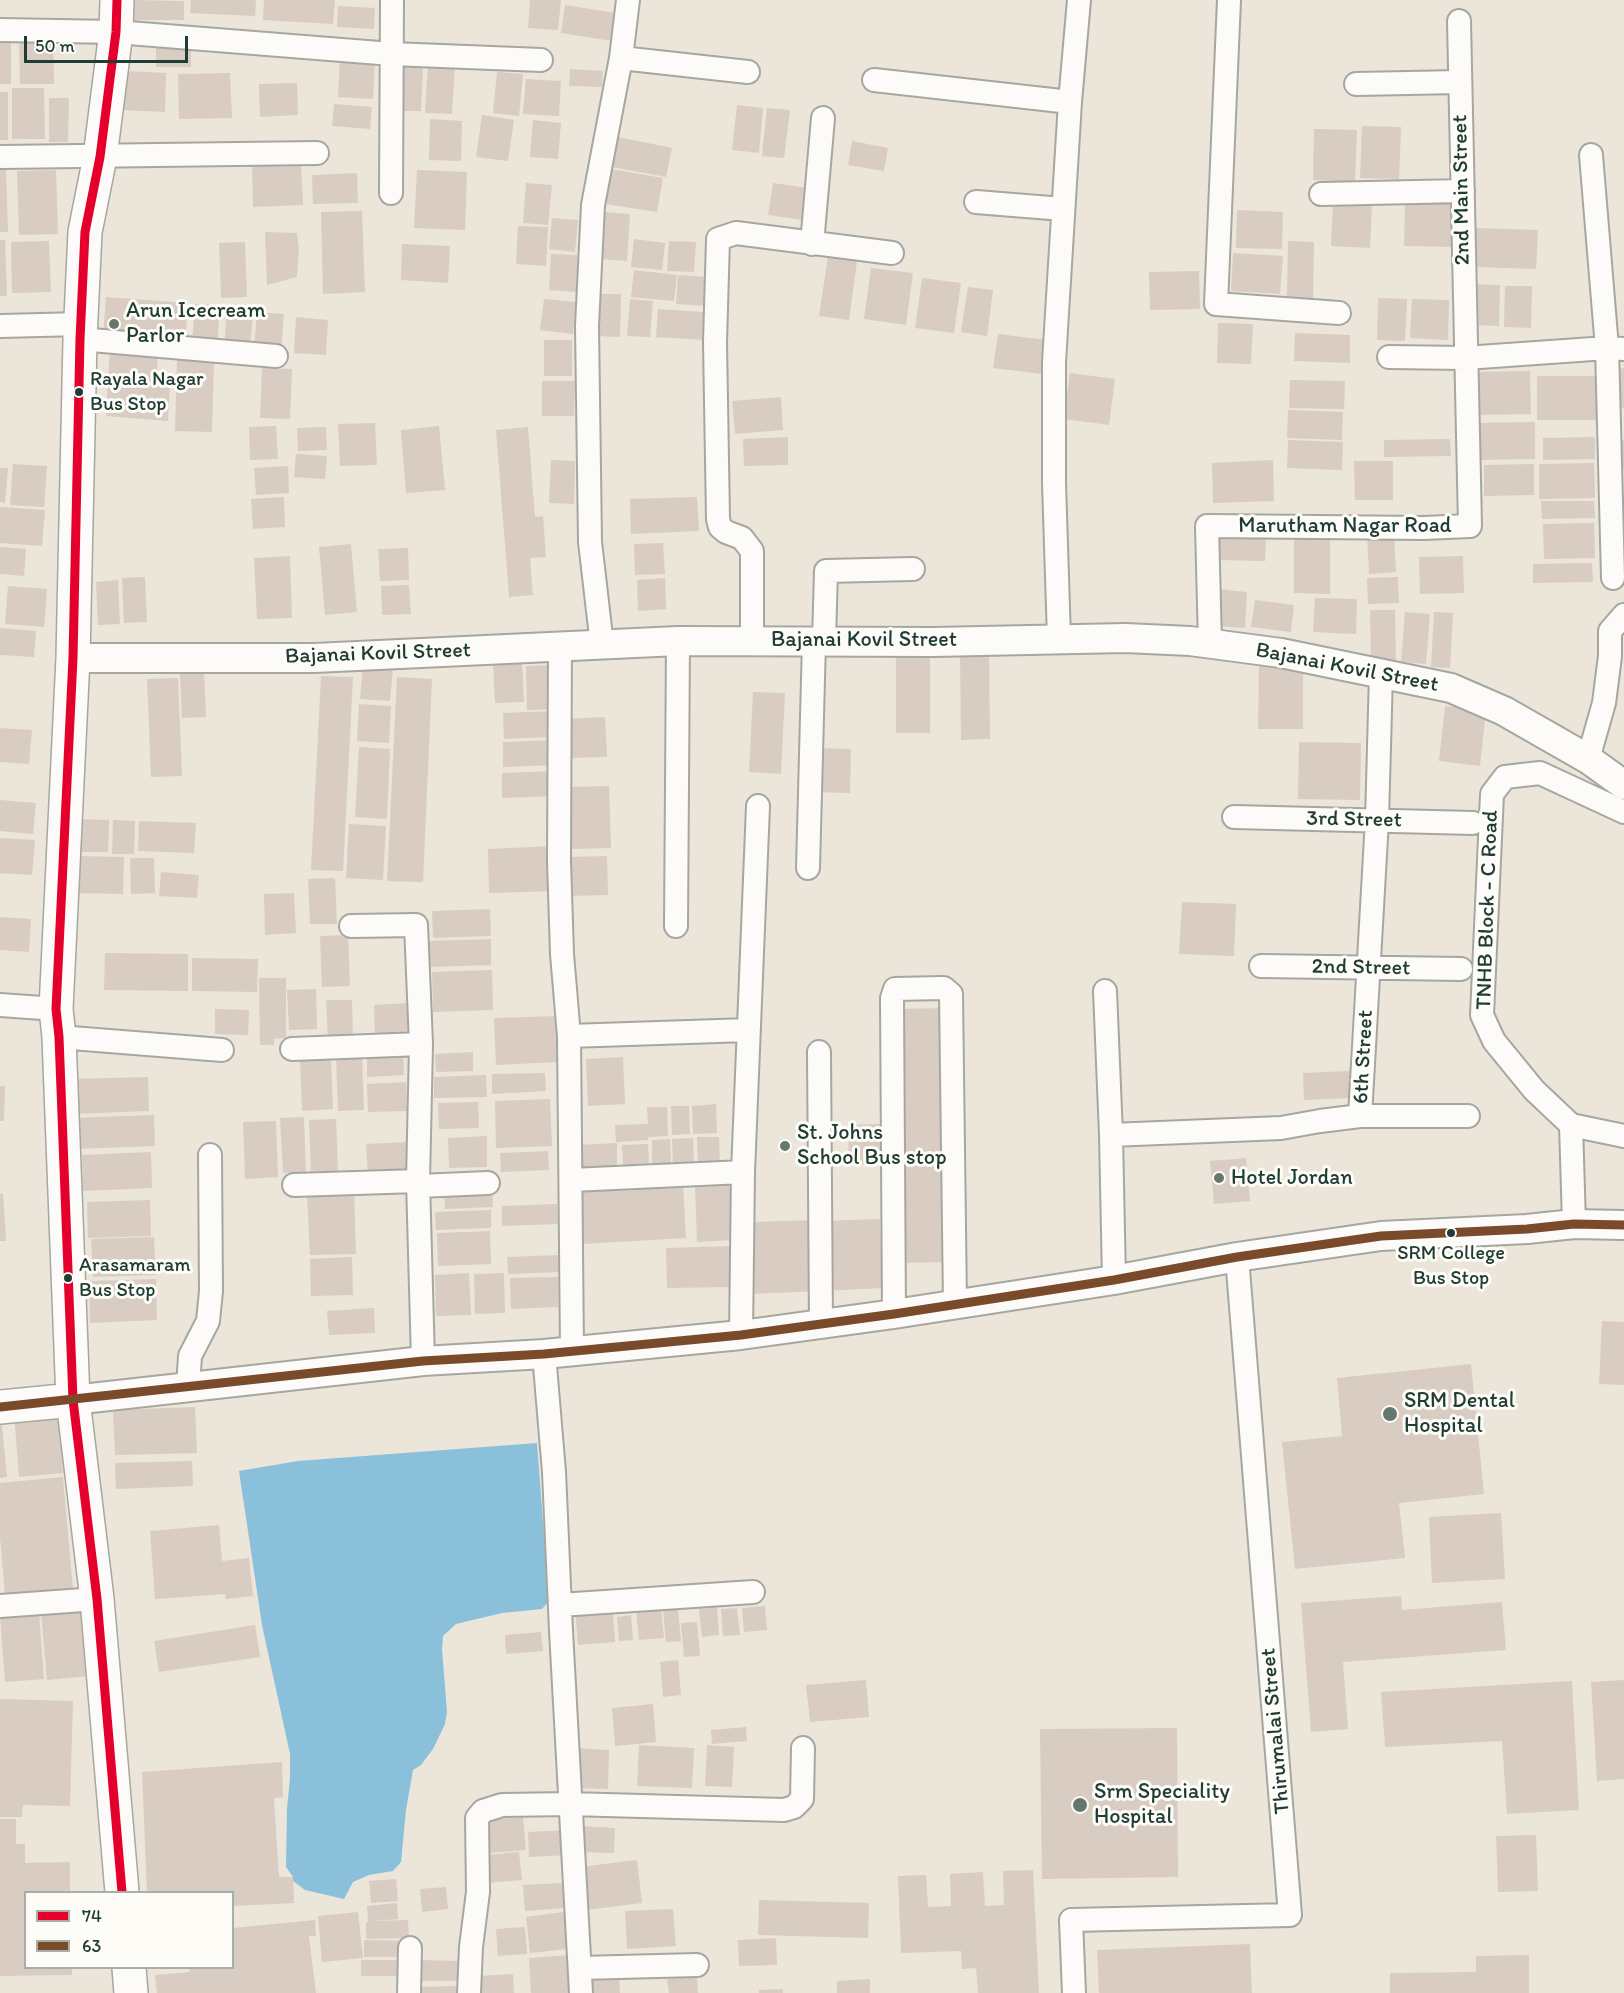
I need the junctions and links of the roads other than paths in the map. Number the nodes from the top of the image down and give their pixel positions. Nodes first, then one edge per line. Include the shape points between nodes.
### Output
1 (392, 0) edge
2 (628, 0) edge
3 (1079, 0) edge
4 (1229, 0) edge
5 (116, 16) edge
6 (1459, 21) dead end
7 (0, 30) edge
8 (392, 54) junction
9 (621, 58) junction
10 (541, 60) dead end
11 (748, 72) dead end
12 (874, 80) dead end
13 (1460, 81) junction
14 (1356, 84) dead end
15 (1070, 102) junction
16 (823, 118) dead end
17 (317, 153) dead end
18 (1591, 155) dead end
19 (0, 157) edge
20 (100, 157) junction
21 (1463, 191) junction
22 (391, 193) dead end
23 (1321, 194) dead end
24 (976, 202) dead end
25 (1064, 209) junction
26 (812, 244) junction
27 (892, 253) dead end
28 (1339, 313) dead end
29 (0, 326) edge
30 (81, 332) junction
31 (1615, 348) edge
32 (276, 356) dead end
33 (1389, 357) dead end
34 (1465, 358) junction
35 (913, 569) dead end
36 (1613, 578) dead end
37 (1624, 615) edge
38 (1059, 639) junction
39 (752, 640) junction
40 (678, 641) junction
41 (819, 641) junction
42 (1210, 644) junction
43 (602, 645) junction
44 (560, 646) junction
45 (74, 658) junction
46 (1381, 674) junction
47 (1588, 759) junction
48 (1624, 785) edge
49 (758, 806) dead end
50 (1624, 812) edge
51 (1234, 818) dead end
52 (1377, 820) junction
53 (1473, 823) dead end
54 (808, 868) dead end
55 (351, 926) dead end
56 (676, 926) dead end
57 (1261, 966) dead end
58 (1369, 968) junction
59 (1461, 969) dead end
60 (1105, 991) dead end
61 (0, 1005) edge
62 (58, 1023) junction
63 (748, 1029) junction
64 (569, 1036) junction
65 (421, 1044) junction
66 (292, 1049) dead end
67 (222, 1050) dead end
68 (819, 1052) dead end
69 (1360, 1116) junction
70 (1468, 1116) dead end
71 (1571, 1125) junction
72 (1111, 1135) junction
73 (1624, 1136) edge
74 (210, 1155) dead end
75 (743, 1172) junction
76 (572, 1180) junction
77 (488, 1183) dead end
78 (419, 1184) junction
79 (294, 1185) dead end
80 (1574, 1224) junction
81 (1624, 1225) edge
82 (1237, 1257) junction
83 (1114, 1280) junction
84 (955, 1304) junction
85 (894, 1314) junction
86 (821, 1324) junction
87 (741, 1335) junction
88 (558, 1353) junction
89 (423, 1361) junction
90 (188, 1387) junction
91 (73, 1400) junction
92 (0, 1407) edge
93 (753, 1592) dead end
94 (97, 1599) junction
95 (560, 1605) junction
96 (0, 1606) edge
97 (803, 1748) dead end
98 (570, 1804) junction
99 (122, 1891) edge
100 (410, 1948) dead end
101 (697, 1965) dead end
102 (580, 1968) junction
103 (129, 1969) edge
104 (131, 1993) edge
105 (409, 1993) edge
106 (470, 1993) edge
107 (581, 1993) edge
108 (1074, 1993) edge

1 - 8 street
2 - 9 street
3 - 15 street
4 - 28 street via 1216,304
5 - 7 street
5 - 8 street
5 - 20 main road
6 - 13 street, 2nd Main Street
8 - 10 street
8 - 22 street
9 - 11 street
9 - 43 street via 593,205 586,326 590,542
12 - 15 street
13 - 14 street
13 - 21 street, 2nd Main Street
15 - 25 street
16 - 26 street
17 - 20 street
18 - 31 street
19 - 20 street
20 - 30 main road via 85,232
21 - 23 street
21 - 34 street, 2nd Main Street
24 - 25 street
25 - 38 street via 1054,362
26 - 27 street
26 - 39 street via 736,233 718,239 718,519 720,527 742,538 752,551
29 - 30 street
30 - 32 street
30 - 45 main road
31 - 34 street
31 - 36 street
33 - 34 street
34 - 42 street, Marutham Nagar Road via 1470,526 1207,526
35 - 41 street via 826,571
37 - 47 street via 1610,631 1604,703
38 - 41 street, Bajanai Kovil Street
38 - 42 street, Bajanai Kovil Street via 1125,638
39 - 40 street, Bajanai Kovil Street
39 - 41 street, Bajanai Kovil Street
40 - 43 street, Bajanai Kovil Street
40 - 56 street
41 - 54 street
42 - 46 street, Bajanai Kovil Street via 1281,652
43 - 44 street, Bajanai Kovil Street
44 - 45 street, Bajanai Kovil Street via 314,658
44 - 64 street via 559,861
45 - 62 main road
46 - 47 street, Bajanai Kovil Street via 1451,688 1504,711
46 - 52 street, 6th Street
47 - 48 street, Bajanai Kovil Street
49 - 63 street
50 - 71 street, TNHB Block - C Road via 1540,773 1505,777 1492,794 1482,1015 1494,1041 1534,1090
51 - 52 street, 3rd Street
52 - 53 street, 3rd Street
52 - 58 street, 6th Street
55 - 65 street via 416,925
57 - 58 street, 2nd Street
58 - 59 street, 2nd Street
58 - 69 street, 6th Street
60 - 72 street
61 - 62 street
62 - 67 street
62 - 91 main road
63 - 64 street
63 - 75 street
64 - 76 street
65 - 66 street
65 - 78 street
68 - 86 street
69 - 70 street
69 - 72 street, 6th Street via 1281,1128
71 - 73 street
71 - 80 street
72 - 83 street
74 - 90 street via 211,1291 208,1321 190,1356
75 - 76 street
75 - 87 street
76 - 88 street
77 - 78 street
78 - 79 street
78 - 89 street
80 - 81 street
80 - 82 street via 1381,1236
82 - 83 street
82 - 108 street, Thirumalai Street via 1290,1915 1071,1920
83 - 84 street
84 - 85 street
84 - 85 street via 951,994 944,988 895,989
85 - 86 street
86 - 87 street
87 - 88 street
88 - 89 street
88 - 95 street via 554,1472
89 - 90 street
90 - 91 street
91 - 92 main road
91 - 94 main road
93 - 95 street
94 - 96 street
94 - 99 main road
95 - 98 street
97 - 98 street via 802,1799 784,1810
98 - 102 street
98 - 106 street via 502,1805 483,1810 477,1818 478,1892
100 - 105 street
101 - 102 street
102 - 107 street
103 - 104 main road

